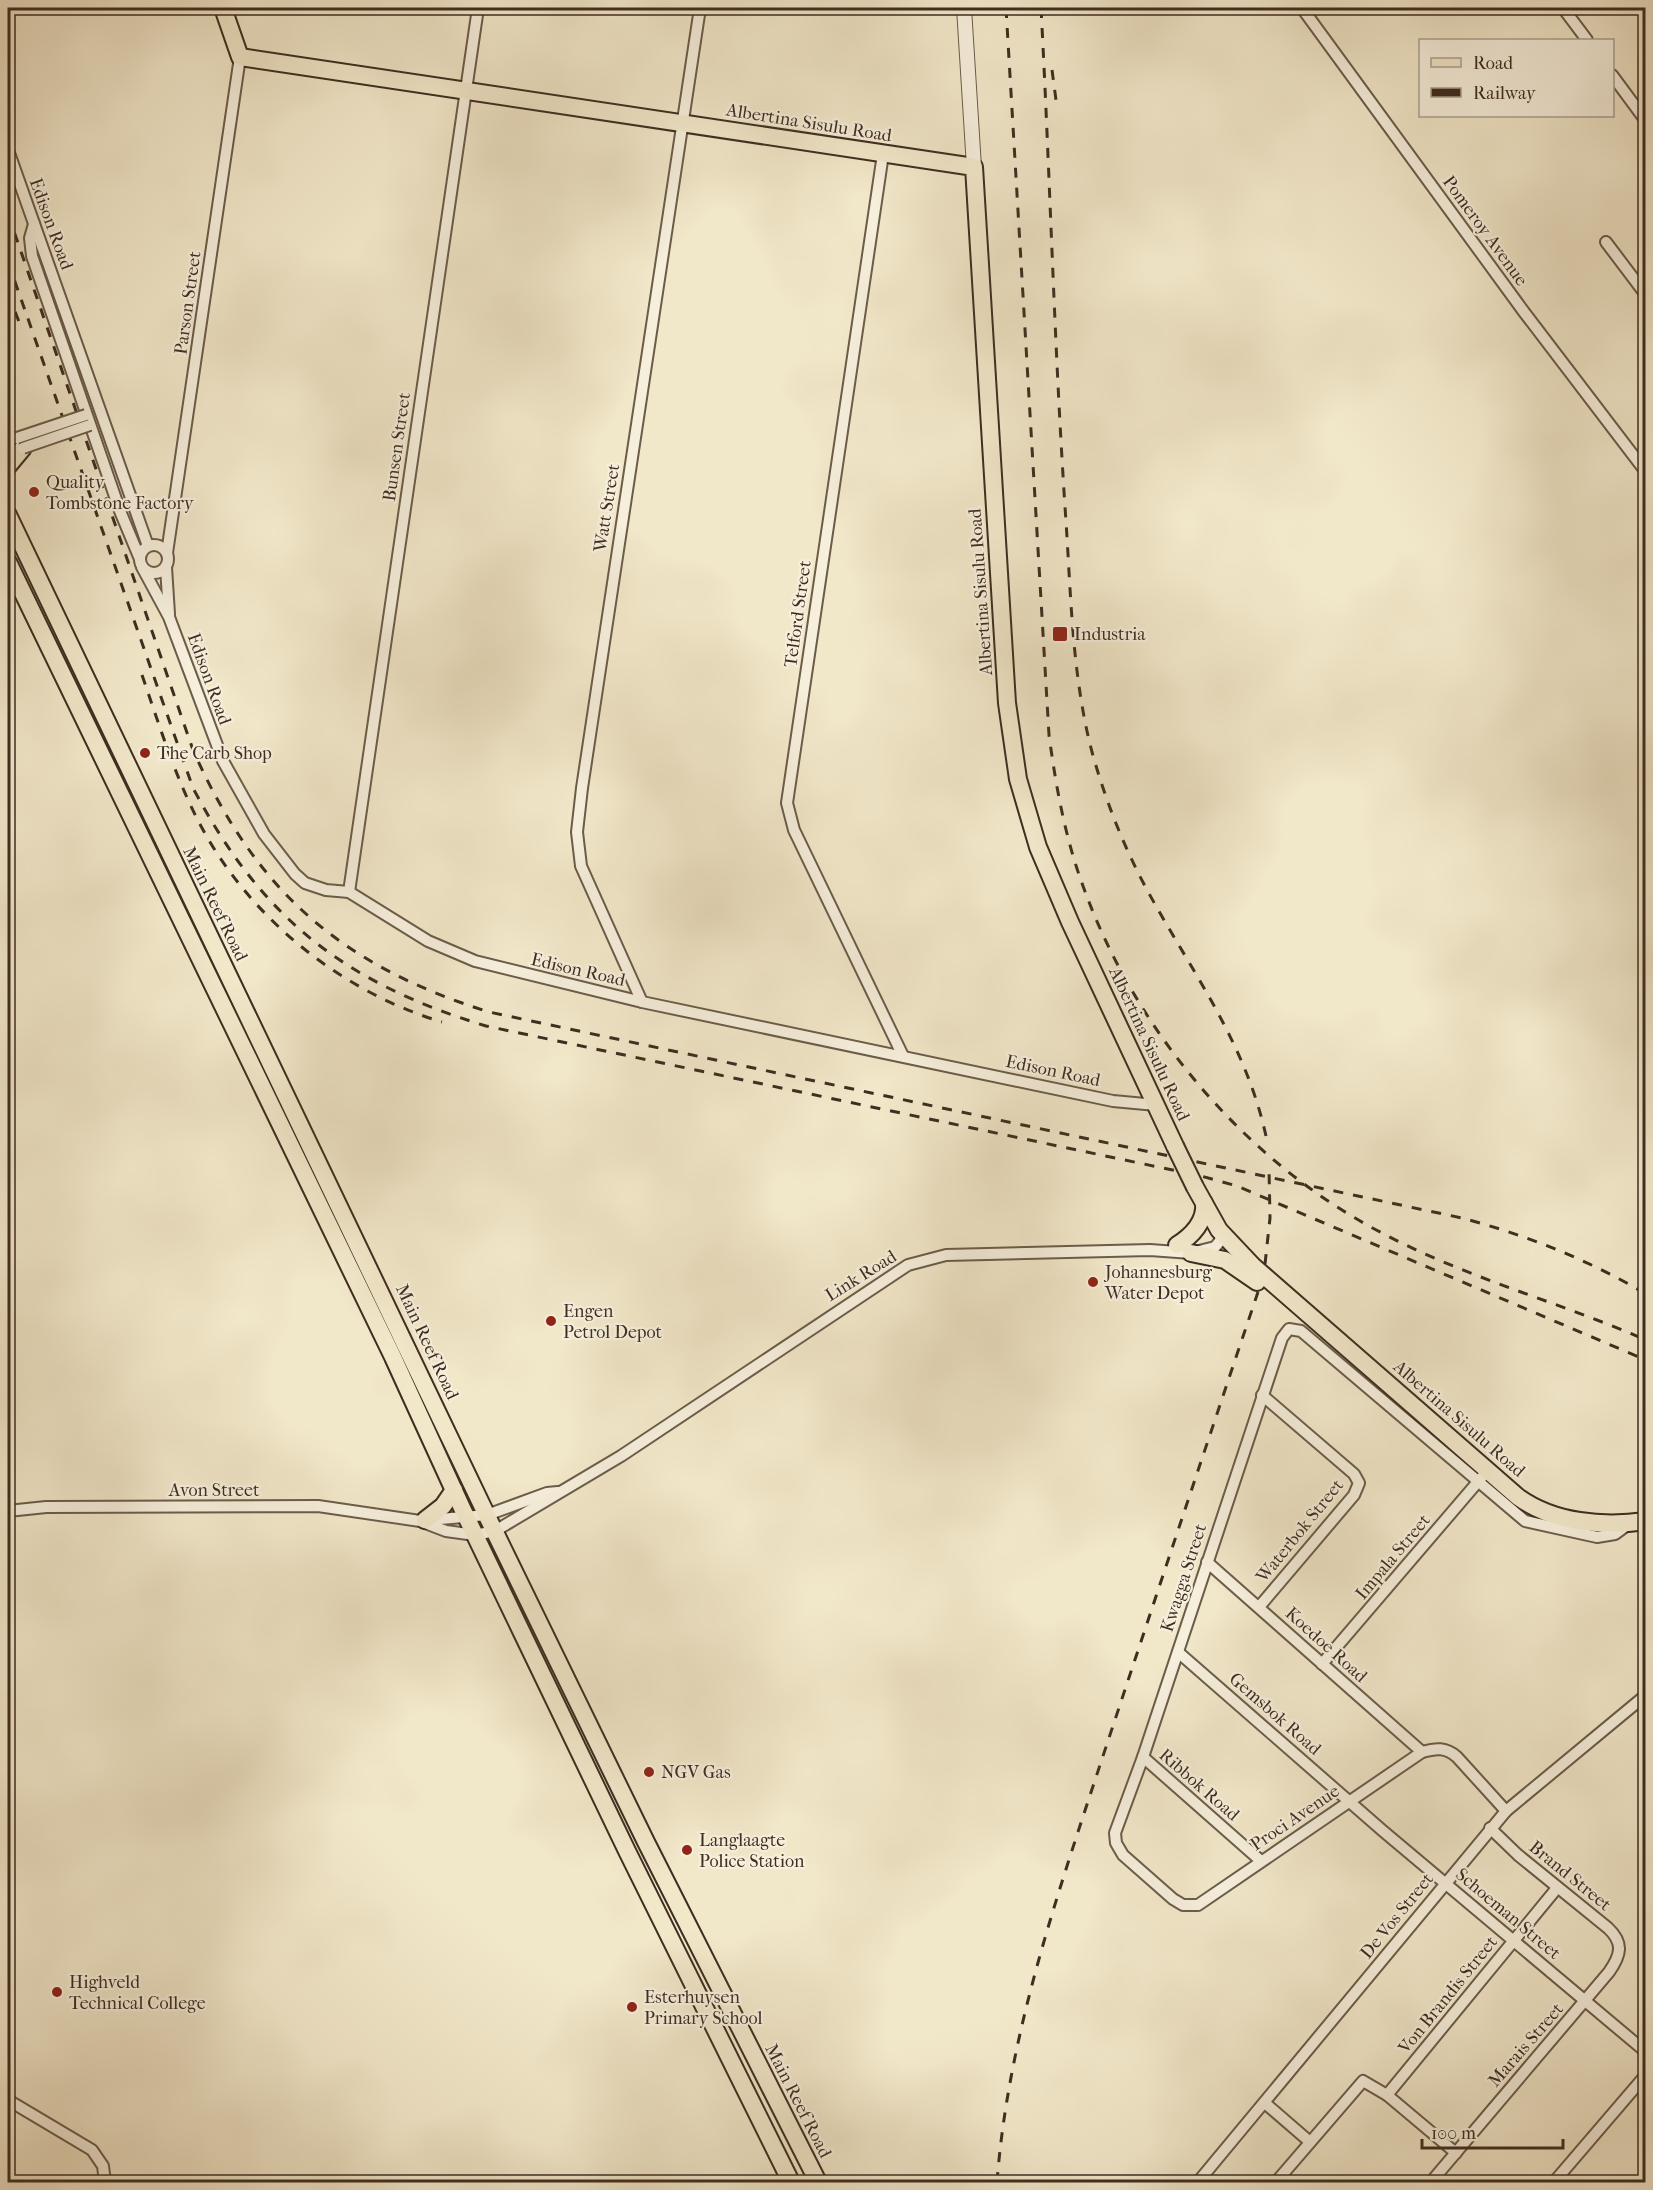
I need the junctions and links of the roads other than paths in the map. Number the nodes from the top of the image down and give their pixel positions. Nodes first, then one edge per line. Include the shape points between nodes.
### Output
1 (224, 8) edge
2 (478, 8) edge
3 (700, 8) edge
4 (964, 8) edge
5 (1302, 8) edge
6 (1563, 8) edge
7 (1586, 39) edge
8 (240, 57) junction
9 (1614, 78) edge
10 (465, 92) junction
11 (1646, 121) edge
12 (682, 124) junction
13 (8, 150) edge
14 (883, 154) junction
15 (974, 167) junction
16 (34, 224) junction
17 (1606, 242) dead end
18 (1646, 295) edge
19 (88, 420) junction
20 (13, 444) edge
21 (8, 466) edge
22 (1644, 466) edge
23 (8, 515) edge
24 (172, 530) junction
25 (146, 553) junction
26 (167, 553) junction
27 (8, 562) edge
28 (166, 567) junction
29 (169, 617) junction
30 (104, 716) junction
31 (85, 726) junction
32 (349, 892) junction
33 (642, 1002) junction
34 (903, 1056) junction
35 (1156, 1105) junction
36 (299, 1122) junction
37 (281, 1130) junction
38 (1204, 1203) junction
39 (1220, 1231) junction
40 (1184, 1249) junction
41 (1333, 1335) junction
42 (1262, 1395) junction
43 (1482, 1477) junction
44 (454, 1490) junction
45 (558, 1492) junction
46 (8, 1511) edge
47 (487, 1515) junction
48 (467, 1518) junction
49 (423, 1520) junction
50 (1638, 1522) edge
51 (495, 1531) junction
52 (475, 1535) junction
53 (1207, 1562) junction
54 (1259, 1607) junction
55 (1178, 1652) junction
56 (1322, 1664) junction
57 (1646, 1695) edge
58 (1422, 1752) junction
59 (1143, 1757) junction
60 (1350, 1802) junction
61 (1506, 1811) junction
62 (1490, 1828) junction
63 (1261, 1861) junction
64 (1445, 1883) junction
65 (1557, 1887) junction
66 (1173, 1899) joint
67 (680, 1910) junction
68 (660, 1919) junction
69 (1514, 1941) junction
70 (1620, 1954) joint
71 (703, 1955) junction
72 (683, 1965) junction
73 (1586, 2001) junction
74 (1646, 2052) edge
75 (1644, 2077) edge
76 (1387, 2095) junction
77 (8, 2100) edge
78 (1266, 2104) junction
79 (1310, 2142) junction
80 (1456, 2152) junction
81 (105, 2182) edge
82 (791, 2182) edge
83 (818, 2182) edge
84 (1198, 2182) edge
85 (1276, 2182) edge
86 (1431, 2182) edge
87 (1554, 2182) edge

1 - 8 main road
2 - 10 street, Bunsen Street
3 - 12 street, Watt Street
4 - 15 street
5 - 22 street, Pomeroy Avenue via 1517,303
6 - 7 street
8 - 10 main road, Albertina Sisulu Road
8 - 24 street, Parson Street
9 - 11 street
10 - 12 main road, Albertina Sisulu Road
10 - 32 street, Bunsen Street
12 - 14 main road, Albertina Sisulu Road
12 - 33 street, Watt Street via 577,832 588,882
13 - 16 street, Edison Road
14 - 15 main road, Albertina Sisulu Road
14 - 34 street, Telford Street via 787,803 794,830
15 - 35 main road, Albertina Sisulu Road via 1013,754 1029,821 1046,868
16 - 19 street via 30,238 32,256
16 - 25 street, Edison Road
17 - 18 street
19 - 20 street, bridge
19 - 25 street via 126,527
20 - 21 main road
23 - 30 main road, Main Reef Road
24 - 25 street
24 - 26 street, Parson Street
25 - 26 street
25 - 28 street via 154,573
25 - 29 street, Edison Road
26 - 28 street, Edison Road
27 - 31 main road, Main Reef Road
28 - 29 street, Edison Road
29 - 32 street, Edison Road via 223,761 264,834 305,883
30 - 31 main road
30 - 36 main road, Main Reef Road
31 - 37 main road, Main Reef Road
32 - 33 street, Edison Road via 429,942 475,961
33 - 34 street, Edison Road
34 - 35 street, Edison Road via 1113,1101
35 - 38 main road, Albertina Sisulu Road, bridge
36 - 37 main road
36 - 47 main road, Main Reef Road
37 - 44 main road, Main Reef Road
38 - 39 main road, Albertina Sisulu Road
38 - 40 main road via 1203,1217
39 - 40 street via 1208,1228
39 - 40 street, Link Road via 1221,1241 1215,1247
39 - 41 main road, Albertina Sisulu Road via 1253,1266
40 - 41 main road via 1233,1265
40 - 45 street, Link Road via 946,1255 914,1263 621,1456
41 - 43 main road, Albertina Sisulu Road
42 - 43 street, Kwagga Street via 1285,1333 1293,1328
42 - 53 street, Kwagga Street
42 - 54 street, Waterbok Street via 1354,1474 1359,1483 1354,1495
43 - 50 main road, Albertina Sisulu Road via 1556,1516 1581,1521
43 - 56 street, Impala Street
44 - 48 main road, Main Reef Road
44 - 49 main road via 443,1506
45 - 47 street, Link Road
45 - 51 street, Link Road
46 - 49 street, Avon Street via 46,1507 318,1506
47 - 48 street, Link Road
47 - 51 main road, Main Reef Road
48 - 49 street, Avon Street
48 - 52 main road, Main Reef Road
49 - 52 street, Avon Street via 446,1532
51 - 52 street, Link Road
51 - 67 main road, Main Reef Road
52 - 68 main road, Main Reef Road
53 - 54 street, Koedoe Road
53 - 55 street, Kwagga Street
54 - 56 street, Koedoe Road
55 - 59 street, Kwagga Street
55 - 60 street, Gemsbok Road
56 - 58 street, Koedoe Road
57 - 61 street, De Vos Street
58 - 60 street, Proci Avenue
58 - 61 street, Proci Avenue via 1447,1750 1457,1757
59 - 63 street, Ribbok Road
59 - 66 street, Kwagga Street via 1115,1833 1116,1843 1123,1855
60 - 63 street, Proci Avenue
60 - 64 street, Schoeman Street
61 - 62 street, De Vos Street
62 - 64 street, De Vos Street
62 - 65 street, Brand Street
63 - 66 street, Proci Avenue via 1198,1905 1183,1905
64 - 69 street, Schoeman Street
64 - 78 street, De Vos Street
65 - 69 street, Von Brandis Street
65 - 70 street, Brand Street via 1615,1934
67 - 68 main road
67 - 71 main road, Main Reef Road
68 - 72 main road, Main Reef Road
69 - 73 street, Schoeman Street
69 - 76 street, Von Brandis Street
70 - 73 street, Marais Street
71 - 72 main road
71 - 83 main road, Main Reef Road
72 - 82 main road, Main Reef Road
73 - 74 street, Schoeman Street
73 - 80 street, Marais Street
75 - 87 street
76 - 79 street via 1361,2081
76 - 80 street
77 - 81 street via 92,2150 102,2166
78 - 79 street
78 - 84 street, De Vos Street
79 - 85 street
80 - 86 street, Marais Street

